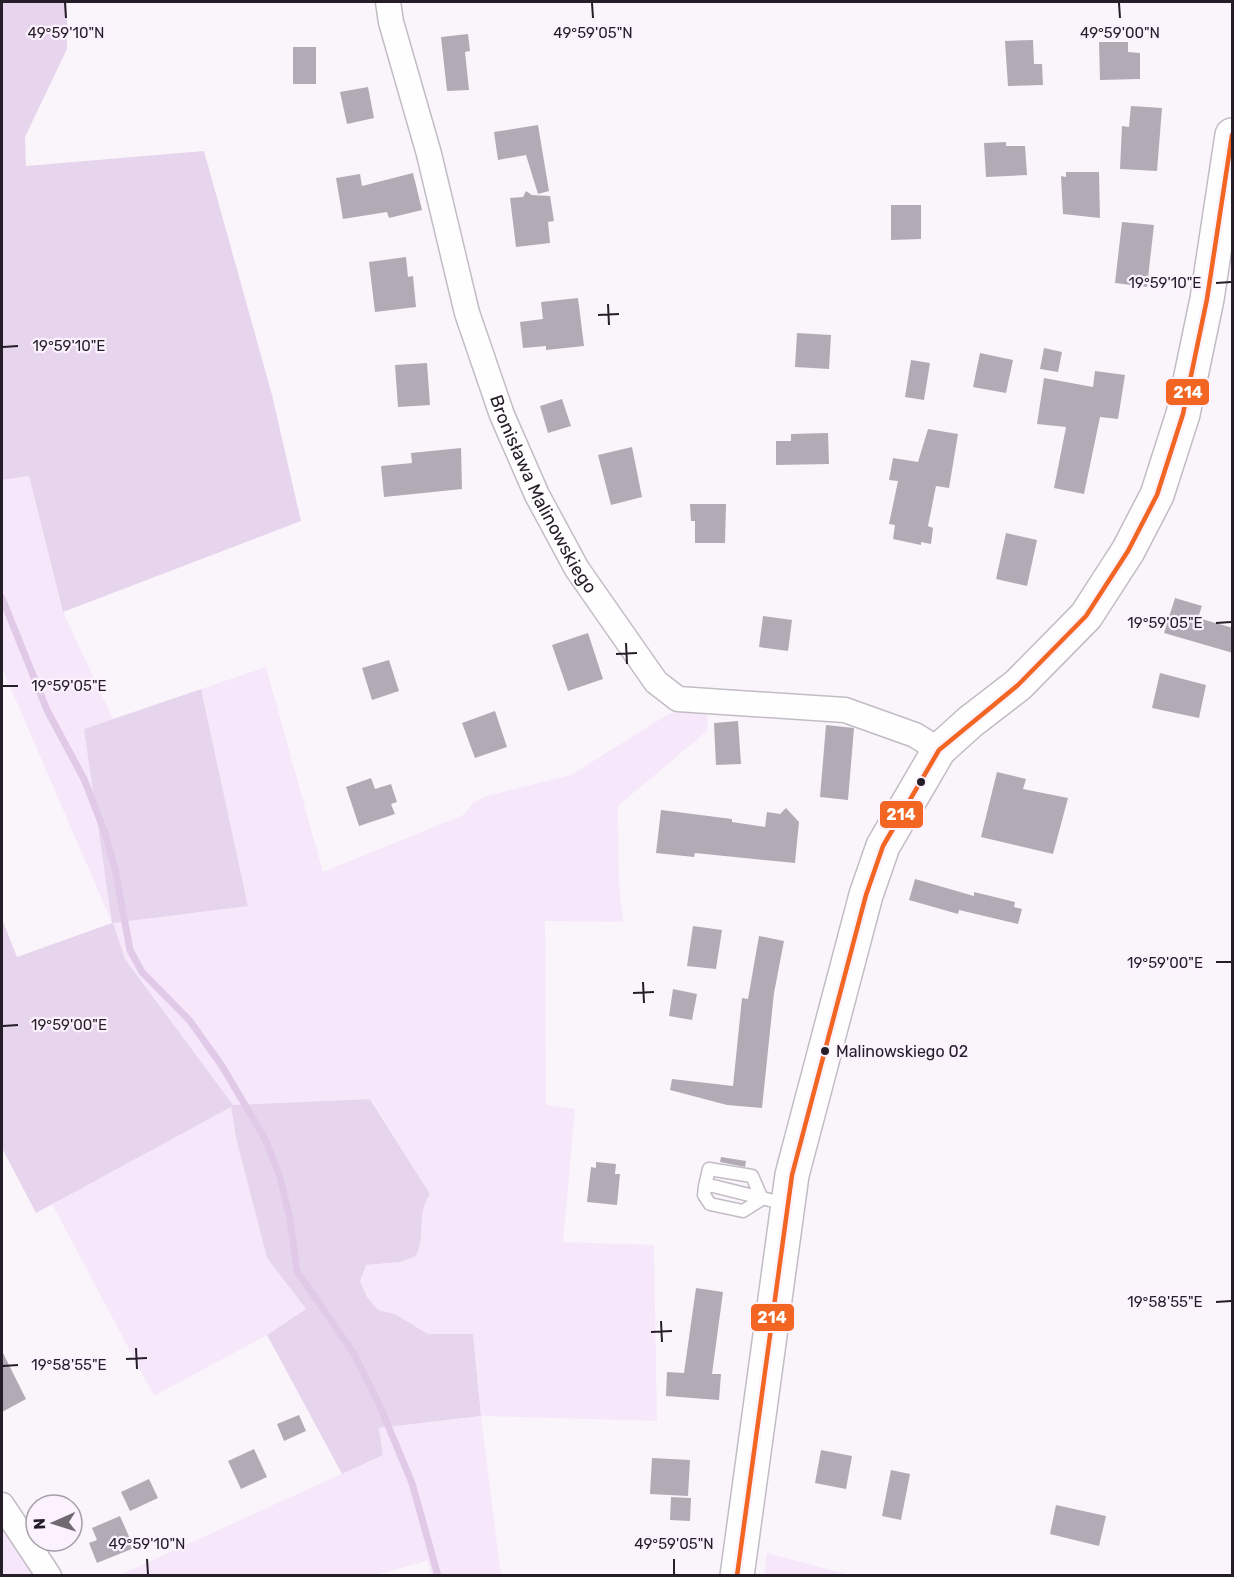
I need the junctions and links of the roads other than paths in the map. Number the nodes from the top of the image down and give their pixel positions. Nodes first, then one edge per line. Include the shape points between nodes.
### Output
1 (388, 2) edge
2 (1233, 135) edge
3 (1227, 210) edge
4 (939, 750) junction
5 (705, 1186) junction
6 (775, 1202) junction
7 (2, 1505) edge
8 (49, 1575) edge
9 (736, 1575) edge

1 - 4 street, Bronisława Malinowskiego via 467,313 502,415 537,495 577,569 656,681 678,699 845,710 915,735
2 - 3 street
3 - 4 street via 1183,414 1156,495 1132,542 1086,616 1018,685
4 - 6 street via 883,846 866,895 795,1166
5 - 6 lane
5 - 6 lane via 704,1195 710,1204 743,1211
5 - 6 lane via 709,1169 752,1176
6 - 9 street
7 - 8 street

